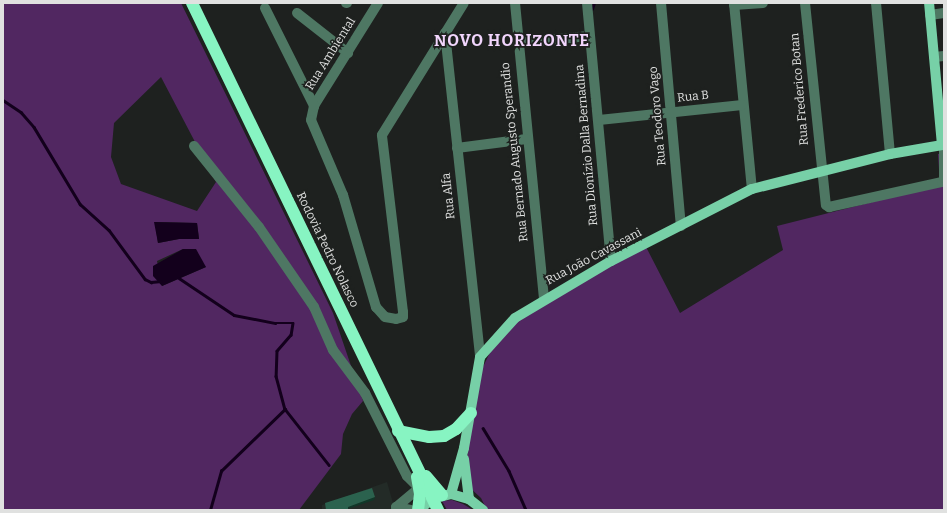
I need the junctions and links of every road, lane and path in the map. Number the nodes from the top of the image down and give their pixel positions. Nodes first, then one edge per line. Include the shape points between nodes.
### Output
1 (192, 3) edge
2 (378, 3) edge
3 (464, 3) edge
4 (515, 3) edge
5 (587, 3) edge
6 (661, 3) edge
7 (763, 3) edge
8 (805, 3) edge
9 (876, 3) edge
10 (929, 3) edge
11 (734, 4) edge
12 (265, 8) dead end
13 (297, 12) dead end
14 (944, 13) edge
15 (930, 15) junction
16 (445, 33) junction
17 (589, 36) junction
18 (517, 43) junction
19 (348, 53) junction
20 (939, 57) edge
21 (742, 105) junction
22 (314, 106) junction
23 (671, 113) junction
24 (599, 120) junction
25 (526, 139) junction
26 (943, 145) edge
27 (194, 146) dead end
28 (457, 148) junction
29 (890, 154) junction
30 (821, 172) junction
31 (944, 178) edge
32 (752, 189) junction
33 (681, 226) junction
34 (611, 261) junction
35 (544, 299) junction
36 (480, 357) junction
37 (471, 413) junction
38 (398, 430) junction
39 (464, 448) junction
40 (414, 464) junction
41 (419, 488) junction
42 (442, 496) junction
43 (469, 499) junction
44 (411, 510) edge
45 (419, 510) edge
46 (438, 510) edge
47 (483, 510) edge

1 - 38 highway, Rodovia Pedro Nolasco
2 - 19 street, Rua Ambiental
3 - 16 street
4 - 18 street, Rua Bernado Augusto Sperandio
5 - 17 street, Rua Dionízio Dalla Bernadina
6 - 23 street, Rua Teodoro Vago
7 - 11 street
8 - 30 street, Rua Frederico Botan
9 - 29 street
10 - 15 main road
11 - 21 street
12 - 22 street
13 - 19 street
14 - 15 street
15 - 20 main road
16 - 22 street, Rua Ambiental via 382,135 402,317 393,319 385,316 376,307 343,195 311,120
16 - 28 street, Rua Alfa
17 - 18 street
17 - 24 street, Rua Dionízio Dalla Bernadina
18 - 25 street, Rua Bernado Augusto Sperandio
19 - 22 street, Rua Ambiental
20 - 26 main road
21 - 23 street, Rua B
21 - 32 street
23 - 24 street, Rua B
23 - 33 street, Rua Teodoro Vago
24 - 34 street, Rua Dionízio Dalla Bernadina
25 - 28 street
25 - 35 street, Rua Bernado Augusto Sperandio
26 - 29 main road, Rua João Cavassani
26 - 31 street
27 - 41 street via 279,254 314,307 333,350 365,393 407,476
28 - 36 street, Rua Alfa
29 - 30 main road, Rua João Cavassani
30 - 31 street via 826,204 829,207 942,182
30 - 32 main road, Rua João Cavassani
32 - 33 main road, Rua João Cavassani
33 - 34 main road, Rua João Cavassani
34 - 35 main road, Rua João Cavassani
35 - 36 main road, Rua João Cavassani via 505,326
36 - 37 main road, Rua João Cavassani
37 - 38 highway via 456,429 444,436 429,437
37 - 39 main road, Rua João Cavassani
38 - 40 highway, Rodovia Pedro Nolasco
39 - 42 main road
39 - 43 main road via 464,475
40 - 41 highway
40 - 42 highway, Rodovia Pedro Nolasco
41 - 44 street via 396,507
41 - 45 highway
42 - 43 main road
42 - 45 main road
42 - 46 highway, Rodovia Pedro Nolasco
43 - 47 main road

